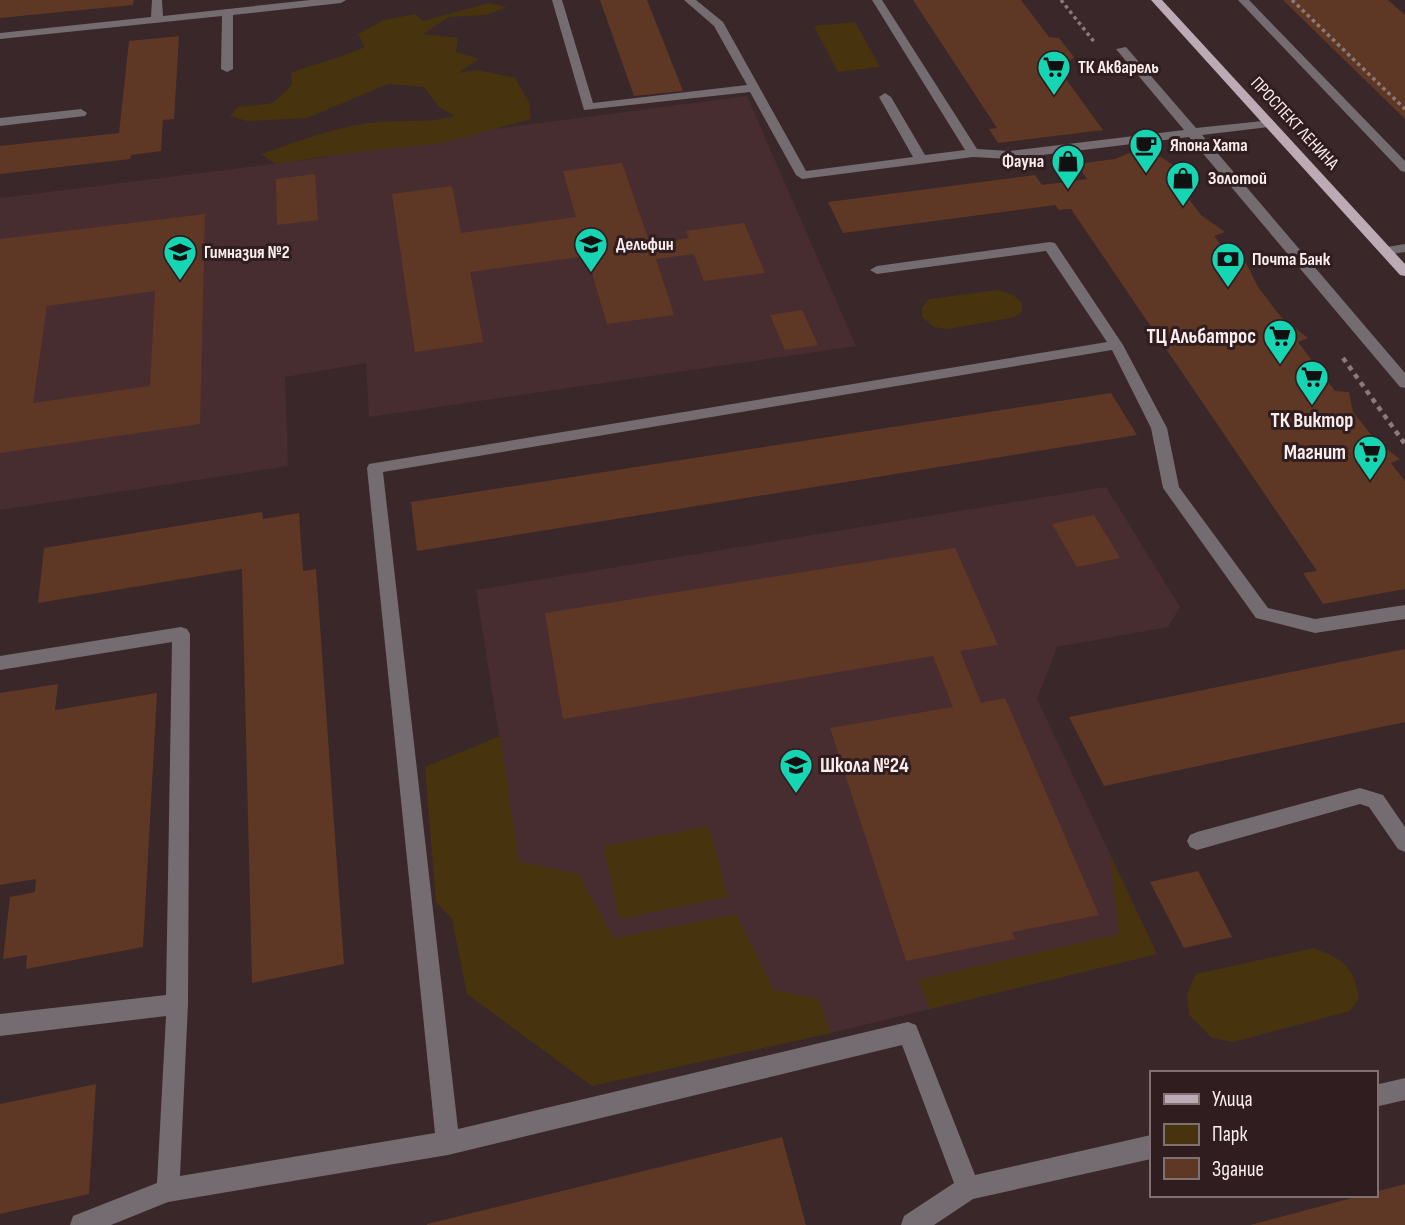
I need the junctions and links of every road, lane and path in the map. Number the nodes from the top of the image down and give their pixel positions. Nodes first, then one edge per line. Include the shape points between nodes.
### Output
1 (157, 0) edge
2 (341, 0) edge
3 (556, 0) edge
4 (690, 0) edge
5 (877, 0) edge
6 (1156, 0) edge
7 (1243, 0) edge
8 (1292, 0) edge
9 (1298, 6) junction
10 (1291, 7) dead end
11 (228, 12) junction
12 (157, 19) junction
13 (0, 36) edge
14 (1122, 49) dead end
15 (227, 69) dead end
16 (755, 88) junction
17 (885, 97) dead end
18 (1405, 109) edge
19 (81, 113) dead end
20 (0, 122) edge
21 (1269, 123) junction
22 (1193, 133) junction
23 (973, 153) junction
24 (921, 160) junction
25 (1405, 168) edge
26 (1405, 248) edge
27 (1387, 251) junction
28 (877, 270) dead end
29 (1405, 272) edge
30 (1116, 345) junction
31 (1405, 383) edge
32 (1405, 612) edge
33 (0, 663) edge
34 (1197, 841) dead end
35 (1405, 843) edge
36 (177, 1004) junction
37 (0, 1025) edge
38 (1405, 1089) edge
39 (1377, 1096) edge
40 (448, 1143) junction
41 (1150, 1147) edge
42 (968, 1188) junction
43 (169, 1190) junction
44 (82, 1225) edge
45 (913, 1225) edge

1 - 12 lane
2 - 11 lane
3 - 16 lane via 588,107
4 - 16 lane via 719,24
5 - 23 lane
6 - 21 main road, ПРОСПЕКТ ЛЕНИНА
7 - 25 lane
8 - 9 path
9 - 10 path
9 - 18 path
11 - 12 lane
11 - 15 lane
12 - 13 lane
14 - 22 lane
16 - 24 lane via 802,175
17 - 24 lane
19 - 20 lane
21 - 22 lane
21 - 27 main road, ПРОСПЕКТ ЛЕНИНА
22 - 23 lane via 1010,155
22 - 31 lane
23 - 24 lane
26 - 27 lane
27 - 29 main road, ПРОСПЕКТ ЛЕНИНА
28 - 30 lane via 1050,246
30 - 32 lane via 1159,428 1171,488 1262,613 1315,625
30 - 40 lane via 374,468
33 - 36 lane via 181,634
34 - 35 lane via 1360,796 1376,802
36 - 37 lane
36 - 43 lane
38 - 39 lane
40 - 42 lane via 908,1033
40 - 43 lane
41 - 42 lane
42 - 45 lane
43 - 44 lane

